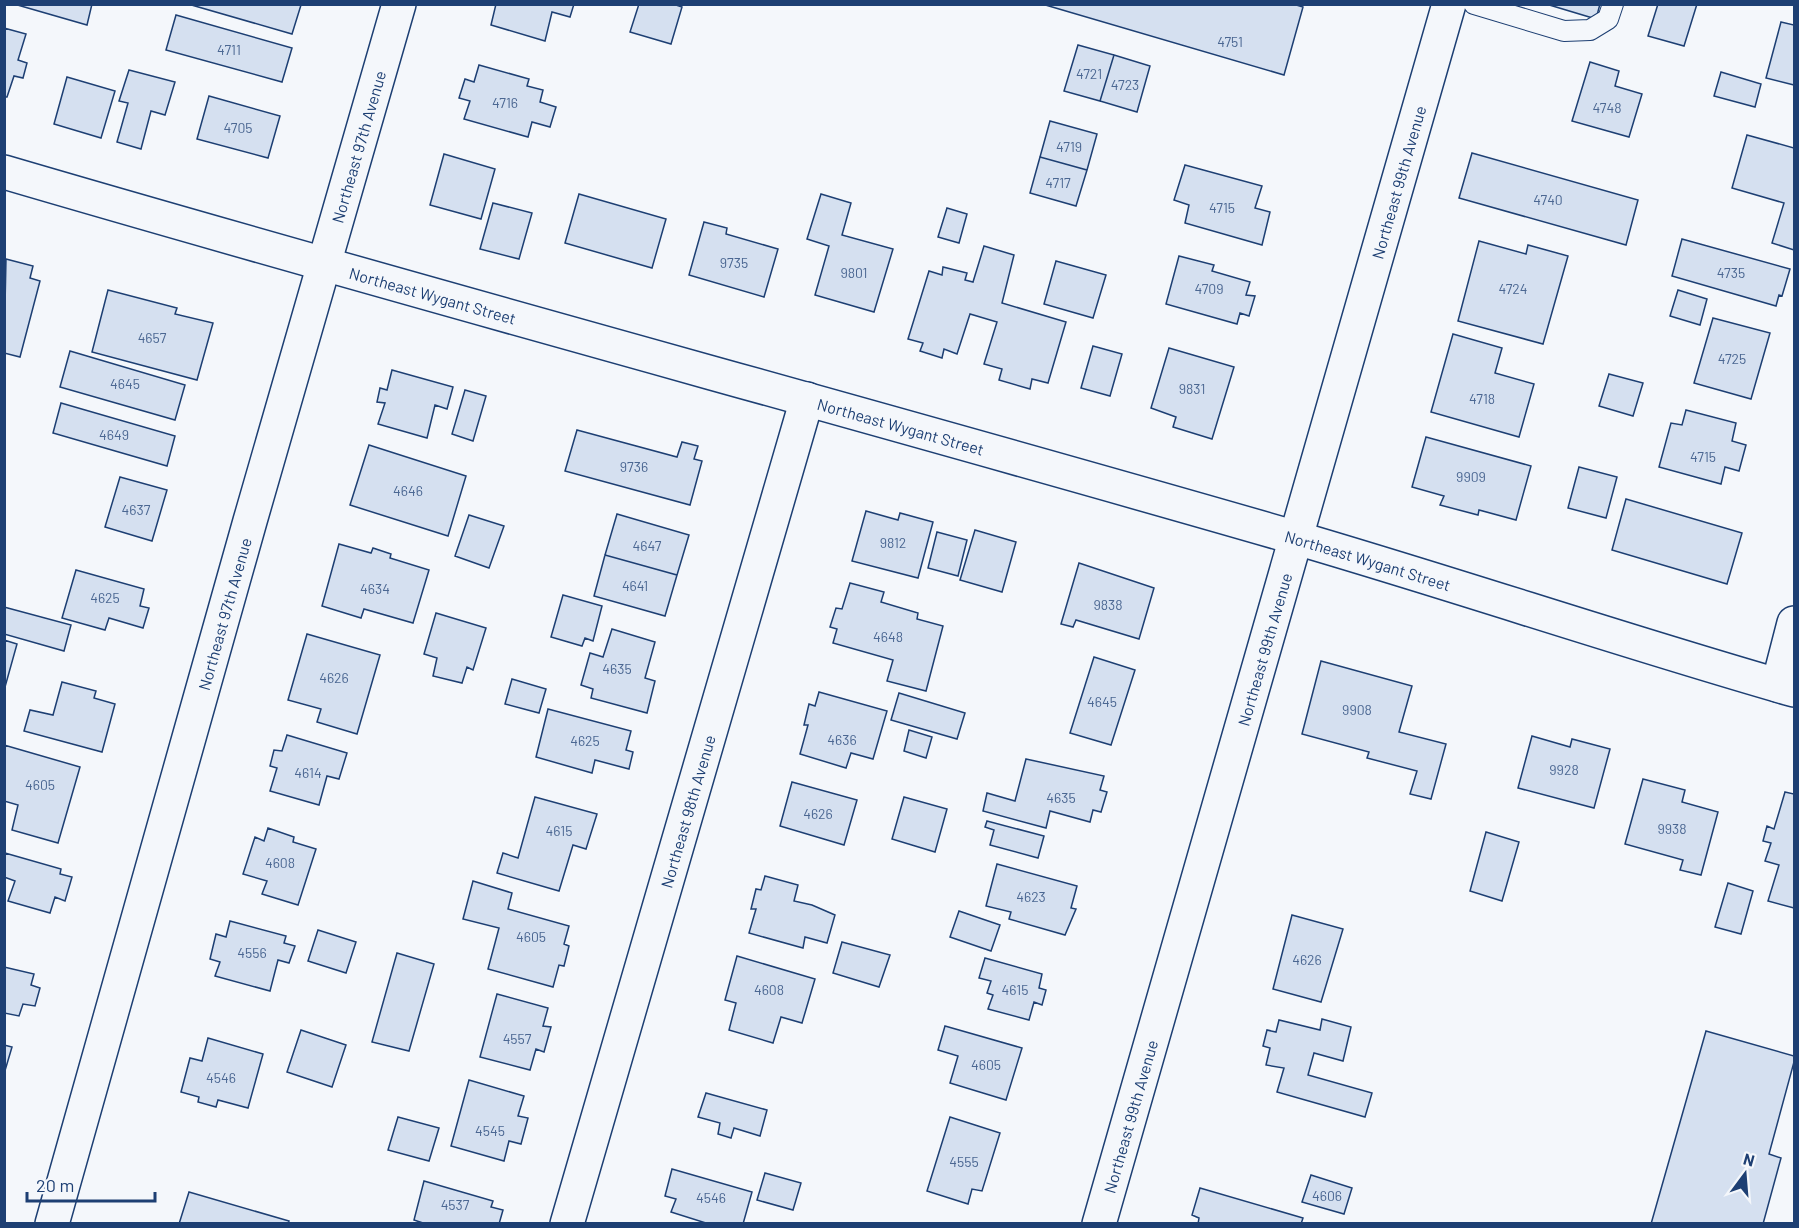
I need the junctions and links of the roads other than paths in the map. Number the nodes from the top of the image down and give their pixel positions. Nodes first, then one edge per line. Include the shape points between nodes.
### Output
1 (399, 4) edge
2 (1449, 4) edge
3 (1474, 4) edge
4 (1613, 4) edge
5 (4, 172) edge
6 (324, 265) junction
7 (807, 399) junction
8 (1296, 538) junction
9 (1794, 623) edge
10 (1786, 687) edge
11 (52, 1224) edge
12 (567, 1224) edge
13 (1099, 1224) edge

1 - 6 street, Northeast 97th Avenue
2 - 8 street, Northeast 99th Avenue
3 - 4 lane via 1564,31 1590,30 1608,19
5 - 6 street, Northeast Wygant Street
6 - 7 street, Northeast Wygant Street
6 - 11 street, Northeast 97th Avenue
7 - 8 street, Northeast Wygant Street
7 - 12 street, Northeast 98th Avenue
8 - 10 street, Northeast Wygant Street
8 - 13 street, Northeast 99th Avenue
9 - 10 street

